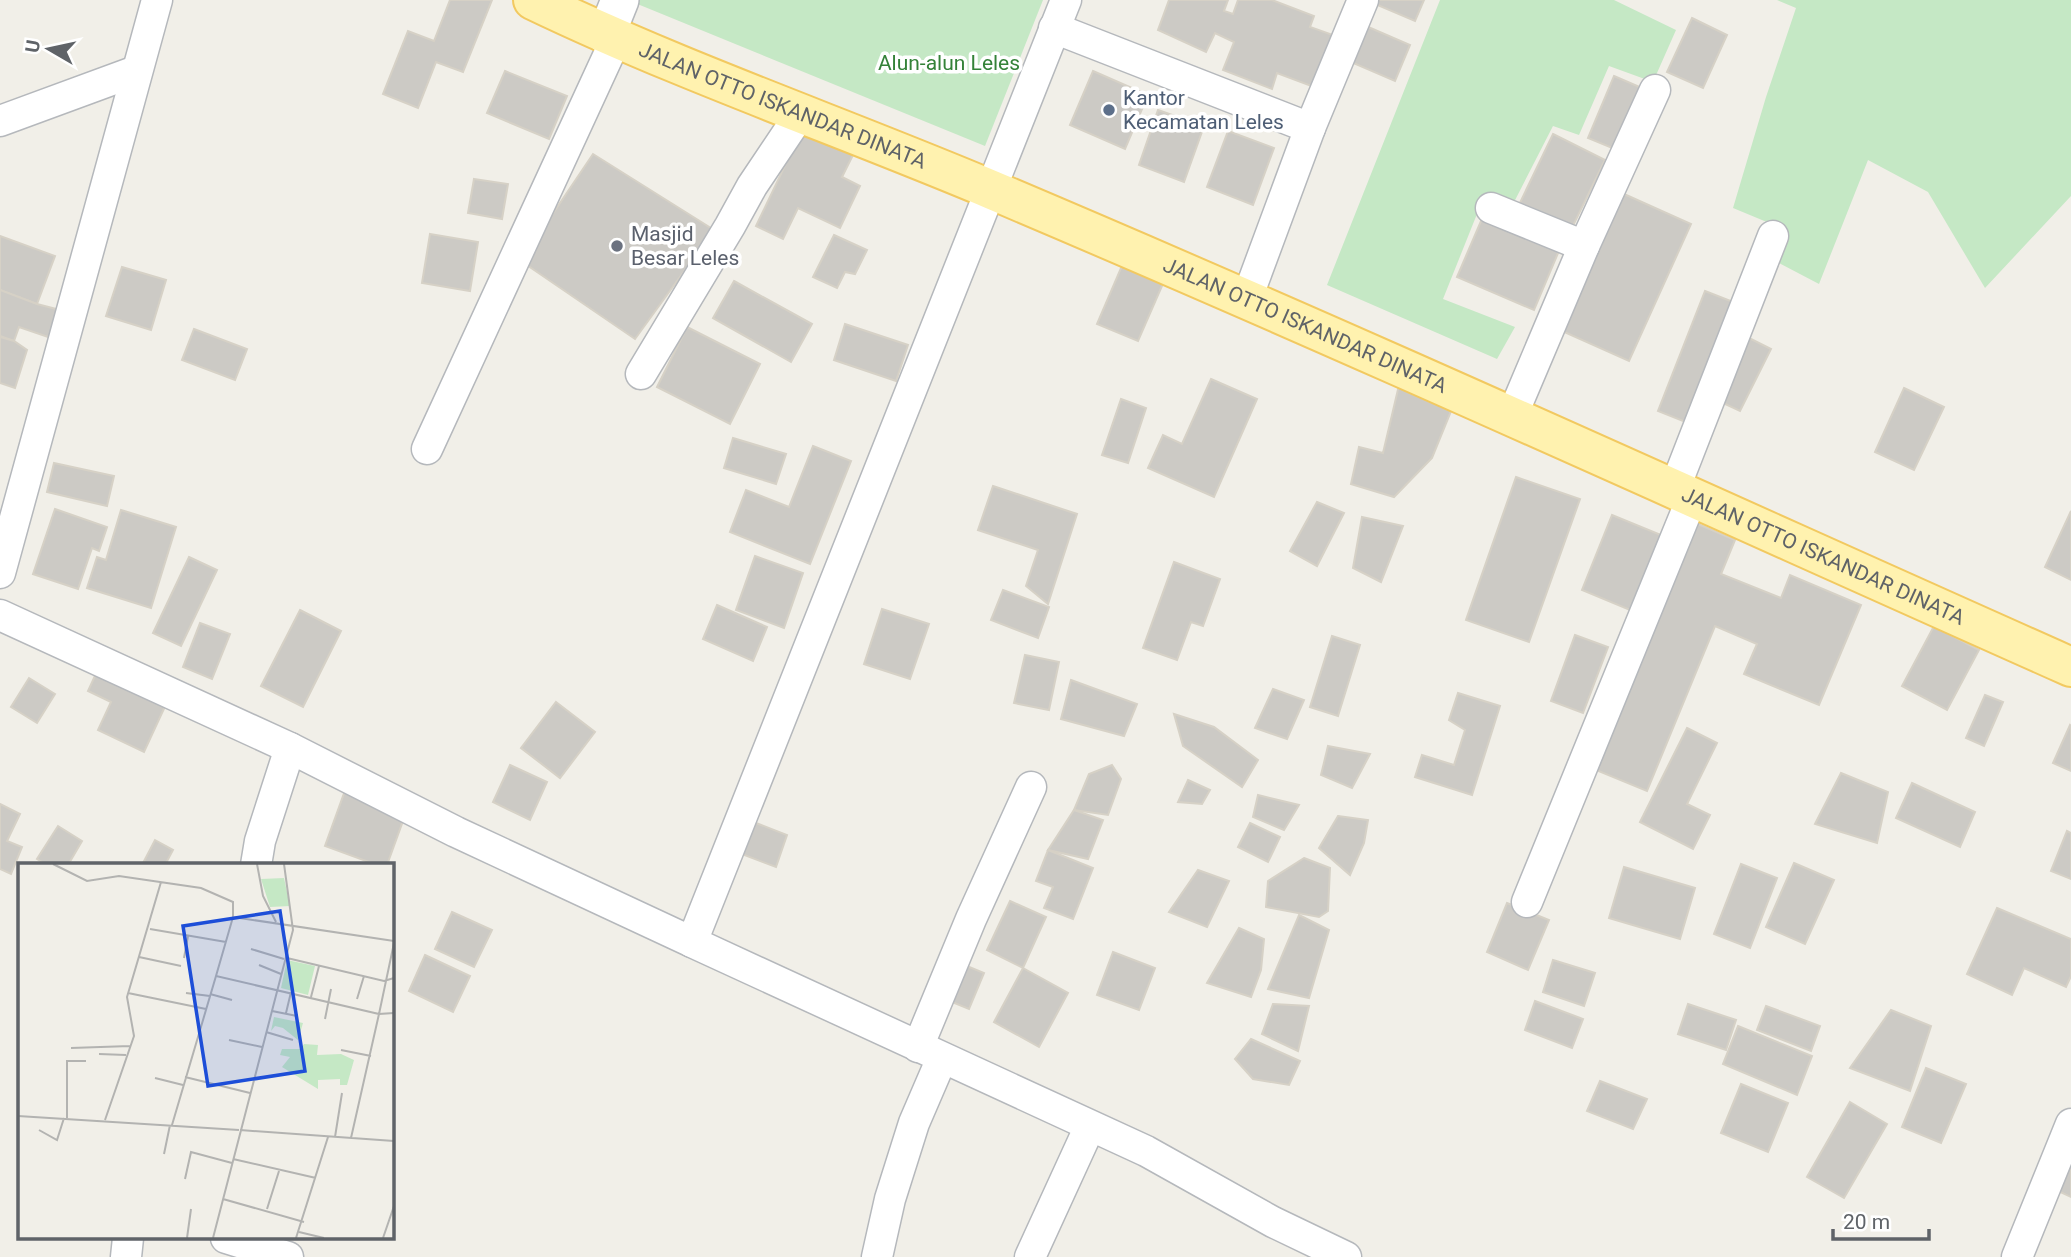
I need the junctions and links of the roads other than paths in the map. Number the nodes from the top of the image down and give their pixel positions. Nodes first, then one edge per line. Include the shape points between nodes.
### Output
1 (157, 0) edge
2 (533, 0) edge
3 (620, 0) edge
4 (1066, 0) edge
5 (1363, 0) edge
6 (1054, 28) junction
7 (611, 37) junction
8 (136, 71) junction
9 (1655, 90) dead end
10 (801, 113) junction
11 (0, 121) edge
12 (1310, 128) junction
13 (991, 189) junction
14 (1490, 208) dead end
15 (1773, 236) dead end
16 (1584, 246) junction
17 (1246, 301) junction
18 (641, 374) dead end
19 (1511, 416) junction
20 (427, 449) dead end
21 (1683, 494) junction
22 (0, 573) edge
23 (0, 615) edge
24 (2071, 667) edge
25 (290, 748) junction
26 (1031, 787) dead end
27 (256, 863) edge
28 (1527, 902) dead end
29 (692, 942) junction
30 (930, 1052) junction
31 (2071, 1124) edge
32 (1090, 1126) junction
33 (233, 1240) edge
34 (288, 1257) edge
35 (877, 1257) edge
36 (1030, 1257) edge
37 (1346, 1257) edge
38 (2017, 1257) edge

1 - 8 street
2 - 7 main road, JALAN OTTO ISKANDAR DINATA
3 - 7 street
4 - 6 street
5 - 12 street
6 - 12 street
6 - 13 street
7 - 10 main road, JALAN OTTO ISKANDAR DINATA
7 - 20 street
8 - 11 street
8 - 22 street
9 - 16 street
10 - 13 main road, JALAN OTTO ISKANDAR DINATA
10 - 18 street via 752,186
12 - 17 street
13 - 17 main road, JALAN OTTO ISKANDAR DINATA
13 - 29 street
14 - 16 street
15 - 21 street
16 - 19 street
17 - 19 main road, JALAN OTTO ISKANDAR DINATA
19 - 21 main road, JALAN OTTO ISKANDAR DINATA
21 - 24 main road, JALAN OTTO ISKANDAR DINATA
21 - 28 street
23 - 25 street
25 - 27 street
25 - 29 street via 456,832
26 - 30 street via 971,919
29 - 30 street
30 - 32 street
30 - 35 street
31 - 38 street
32 - 36 street
32 - 37 street
33 - 34 street

